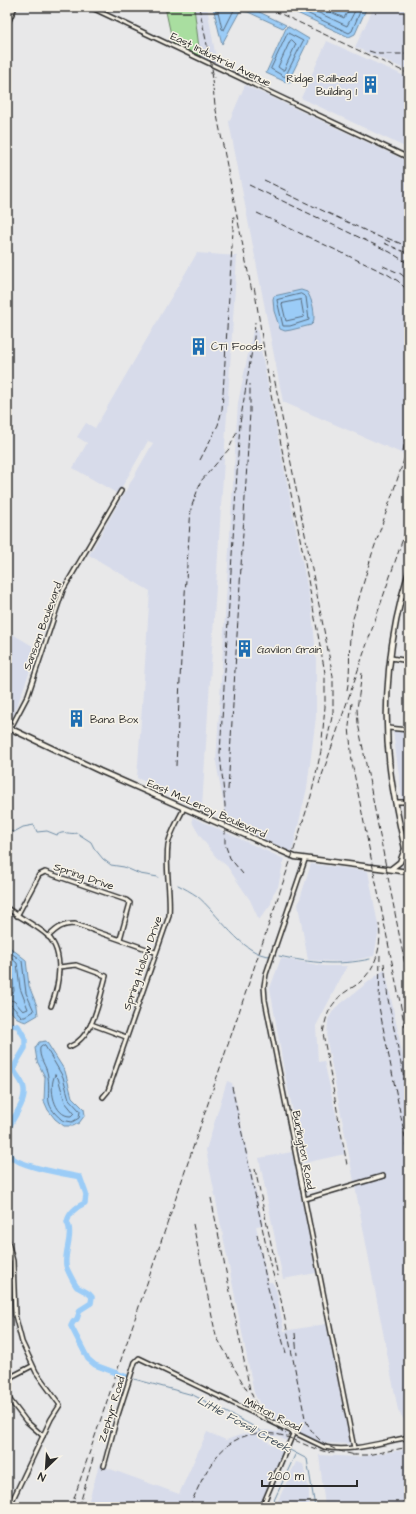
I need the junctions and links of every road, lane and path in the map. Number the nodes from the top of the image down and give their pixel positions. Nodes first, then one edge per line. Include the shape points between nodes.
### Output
1 (16, 7) edge
2 (90, 7) edge
3 (7, 25) edge
4 (409, 158) edge
5 (122, 491) dead end
6 (409, 571) edge
7 (402, 596) junction
8 (409, 597) edge
9 (391, 658) junction
10 (409, 661) edge
11 (9, 728) edge
12 (388, 728) junction
13 (409, 730) edge
14 (7, 736) edge
15 (395, 802) junction
16 (409, 802) edge
17 (184, 808) junction
18 (9, 846) dead end
19 (405, 849) junction
20 (7, 850) edge
21 (305, 860) junction
22 (409, 867) edge
23 (391, 869) junction
24 (409, 872) edge
25 (7, 908) edge
26 (17, 916) junction
27 (48, 936) junction
28 (120, 939) junction
29 (155, 952) junction
30 (59, 967) junction
31 (51, 1006) dead end
32 (91, 1024) junction
33 (126, 1037) junction
34 (69, 1047) dead end
35 (103, 1097) dead end
36 (382, 1176) dead end
37 (305, 1198) junction
38 (7, 1238) edge
39 (138, 1359) joint
40 (32, 1366) junction
41 (7, 1379) edge
42 (7, 1396) edge
43 (293, 1434) junction
44 (43, 1436) junction
45 (409, 1437) edge
46 (354, 1448) junction
47 (104, 1466) dead end
48 (7, 1501) edge
49 (11, 1503) junction
50 (409, 1503) edge
51 (19, 1507) edge
52 (262, 1507) edge
53 (407, 1507) edge

1 - 3 street
2 - 4 street, East Industrial Avenue
5 - 11 street, Sansom Boulevard via 63,590 28,695
6 - 7 main road
7 - 8 street
7 - 9 main road
9 - 10 street
9 - 12 main road
11 - 14 street, Sansom Boulevard
11 - 17 main road, East McLeroy Boulevard
12 - 13 street
12 - 15 main road
15 - 16 street
15 - 19 main road
17 - 21 main road, East McLeroy Boulevard
17 - 29 street, Spring Hollow Drive via 168,843 166,875 170,900 168,916
18 - 20 street
19 - 22 main road
19 - 23 main road via 400,862
21 - 23 main road, East McLeroy Boulevard
21 - 37 street, Burlington Road via 264,986 270,1030
23 - 24 main road, East McLeroy Boulevard
25 - 26 street
26 - 27 street
26 - 28 street, Spring Drive via 39,875 45,872 130,903
27 - 28 street via 58,927 75,924
27 - 30 street via 57,951
28 - 29 street
29 - 33 street, Spring Hollow Drive
30 - 31 street
30 - 32 street via 76,965 106,976
32 - 33 street
32 - 34 street via 82,1039
33 - 35 street, Spring Hollow Drive via 108,1091
36 - 37 street
37 - 46 street, Burlington Road
38 - 40 street via 14,1266 17,1325
39 - 43 street, Minton Road
39 - 47 street, Zephyr Road via 116,1420
40 - 41 street
40 - 44 street via 60,1405
42 - 44 street via 26,1421
43 - 46 street, Minton Road via 324,1447
43 - 52 street
44 - 49 street
45 - 46 street, Minton Road
48 - 49 street
49 - 51 street
50 - 53 street

